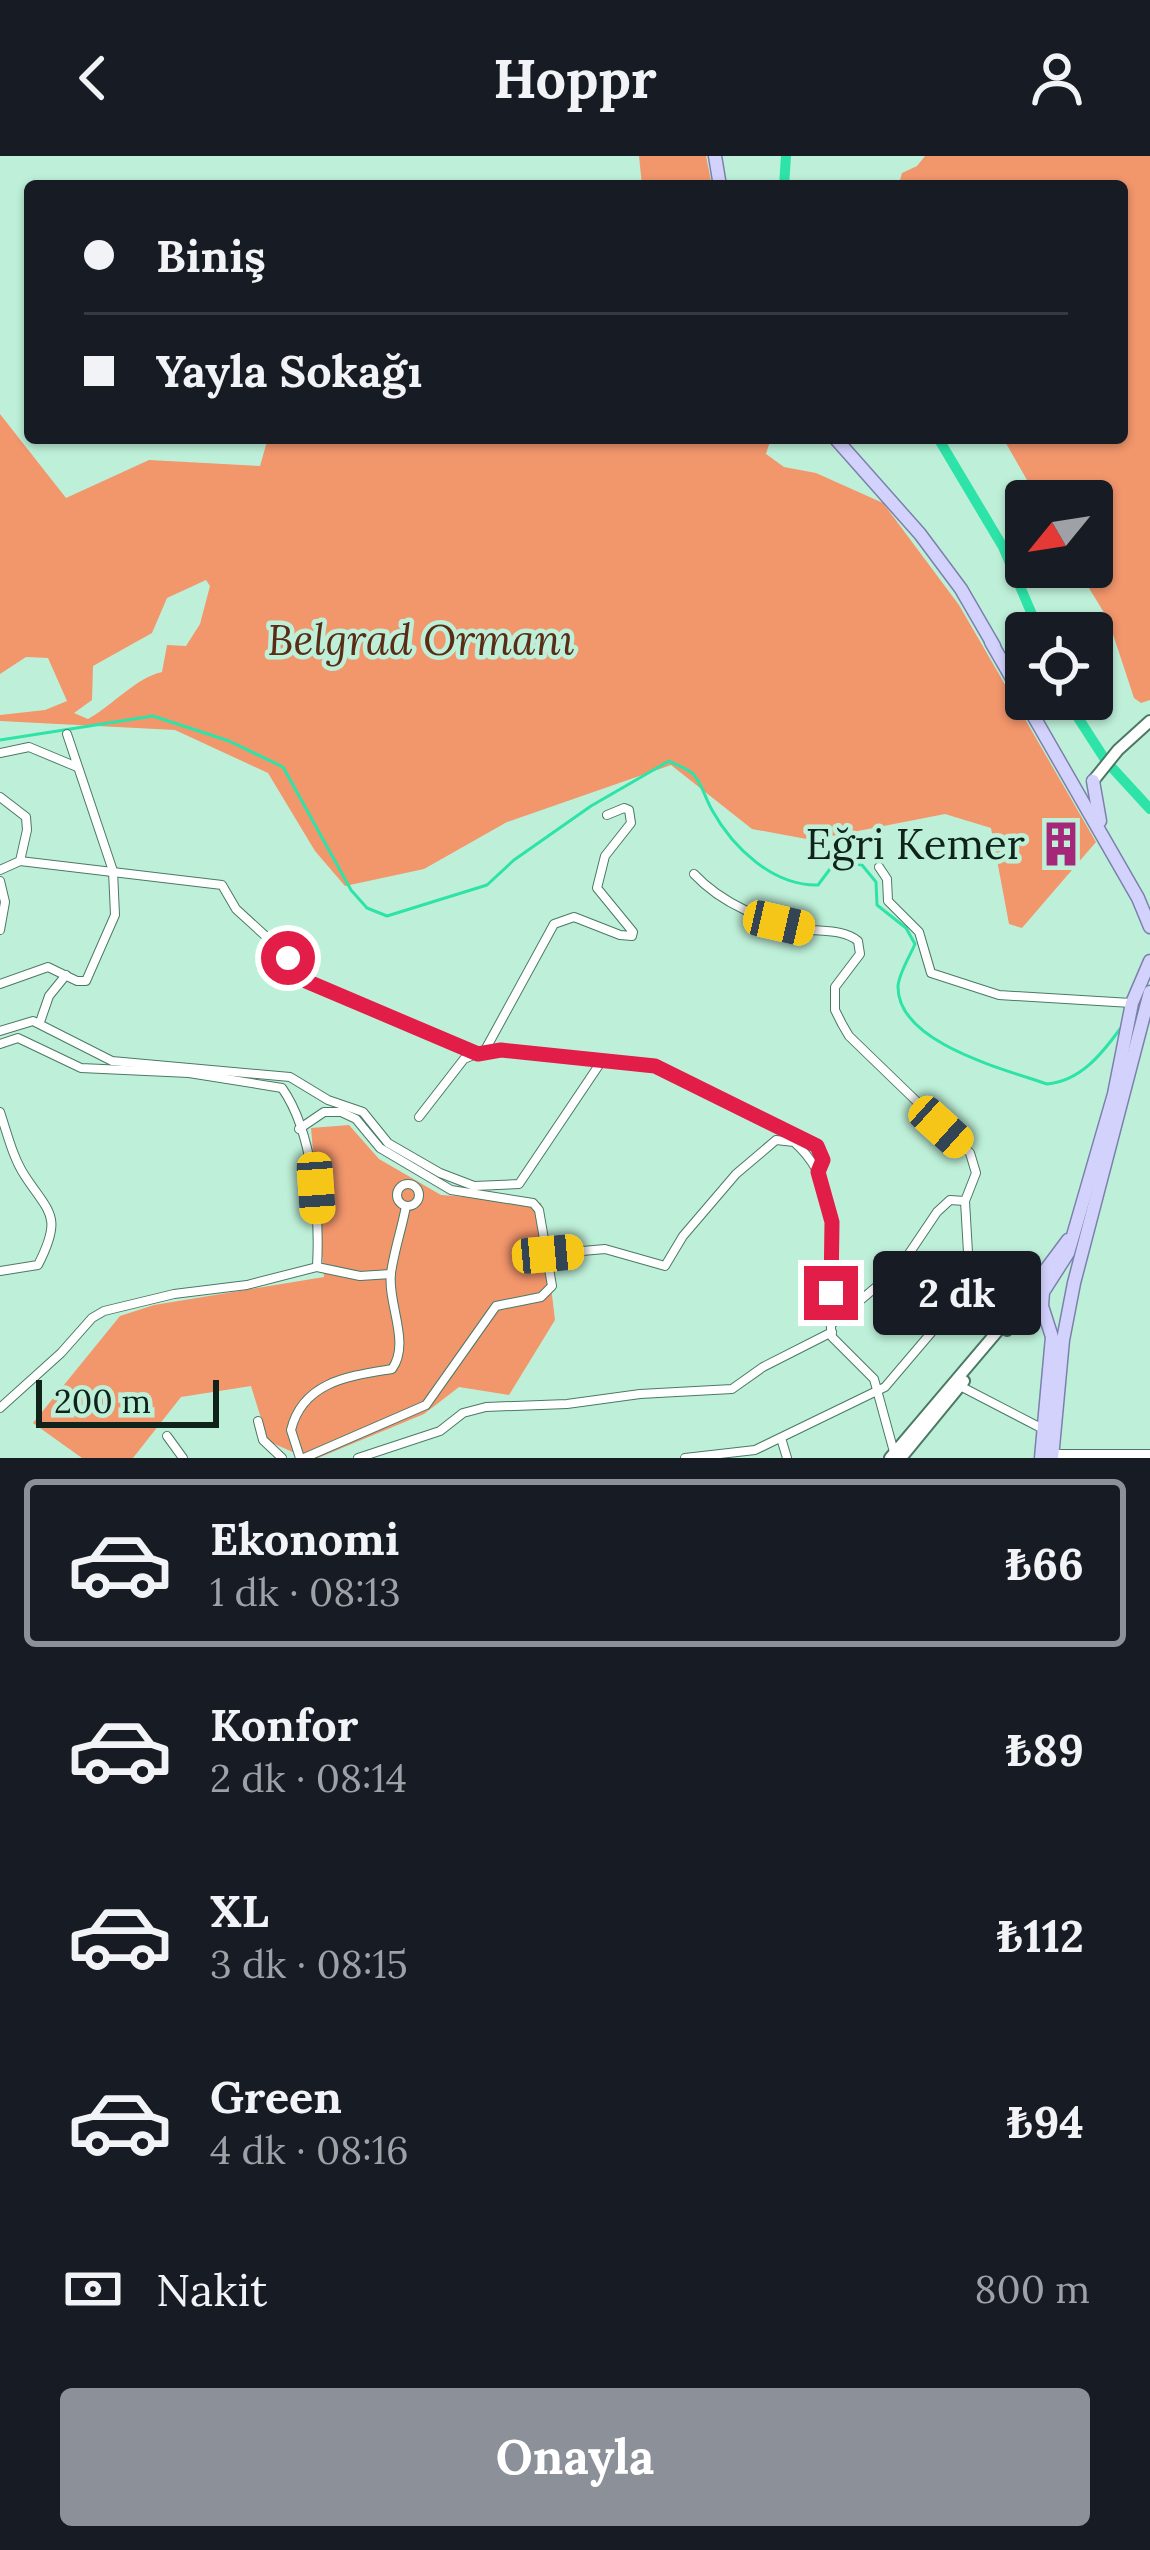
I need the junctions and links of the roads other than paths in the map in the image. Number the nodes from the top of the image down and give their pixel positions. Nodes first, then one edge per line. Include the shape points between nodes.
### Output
1 (840, 444) edge
2 (992, 642) junction
3 (1005, 662) edge
4 (1041, 720) edge
5 (1150, 721) edge
6 (67, 734) dead end
7 (0, 753) edge
8 (77, 767) junction
9 (1088, 780) junction
10 (0, 797) edge
11 (607, 815) dead end
12 (20, 861) junction
13 (879, 867) dead end
14 (0, 870) edge
15 (112, 871) junction
16 (694, 874) dead end
17 (0, 881) edge
18 (1150, 904) edge
19 (1150, 927) edge
20 (0, 930) edge
21 (1149, 964) edge
22 (66, 975) junction
23 (0, 983) edge
24 (1142, 1000) edge
25 (40, 1022) junction
26 (0, 1031) edge
27 (0, 1044) edge
28 (481, 1053) junction
29 (601, 1062) junction
30 (0, 1112) edge
31 (419, 1117) dead end
32 (299, 1129) junction
33 (414, 1170) junction
34 (818, 1172) junction
35 (409, 1184) junction
36 (1090, 1195) junction
37 (965, 1201) junction
38 (406, 1206) junction
39 (1076, 1229) junction
40 (548, 1254) junction
41 (317, 1267) junction
42 (0, 1271) edge
43 (391, 1274) junction
44 (970, 1287) junction
45 (1046, 1287) junction
46 (1070, 1303) junction
47 (1018, 1307) junction
48 (1045, 1315) junction
49 (831, 1329) junction
50 (959, 1386) junction
51 (878, 1390) junction
52 (0, 1408) edge
53 (258, 1421) dead end
54 (1043, 1429) junction
55 (167, 1436) dead end
56 (781, 1438) junction
57 (1150, 1454) edge
58 (895, 1456) edge
59 (1049, 1457) edge
60 (183, 1458) edge
61 (282, 1458) edge
62 (302, 1458) edge
63 (358, 1458) edge
64 (685, 1458) edge
65 (788, 1458) edge

1 - 2 main road via 920,534
2 - 3 main road
2 - 9 main road
4 - 9 main road via 1070,770
5 - 9 main road
6 - 8 street
7 - 8 street via 29,748
8 - 15 street
9 - 18 main road via 1100,821
9 - 19 main road
10 - 12 street via 26,817
11 - 28 street via 624,808 632,823 605,856 597,888 632,936 574,917 554,924
12 - 14 street
12 - 15 street
13 - 24 street via 888,902 919,932 931,973 1000,995
15 - 22 street via 115,915 94,969 86,981
15 - 28 street via 222,884 302,978
16 - 37 street via 753,914 859,941 860,954 836,987 835,1010 849,1036 970,1153 976,1181
17 - 20 street
21 - 24 main road
22 - 23 street via 49,967
22 - 25 street
24 - 36 main road
25 - 26 street
25 - 29 street via 112,1060 290,1077 363,1112 388,1143 474,1186 519,1184
27 - 32 street via 18,1038 81,1068 274,1085 291,1101
28 - 29 street
28 - 31 street via 464,1059
29 - 34 street via 666,1070 797,1134 820,1150
30 - 42 street via 52,1221 38,1264
32 - 33 street via 324,1112 341,1112
32 - 41 street via 316,1188
33 - 35 street
33 - 40 street via 458,1192 533,1203
34 - 40 street via 794,1142 776,1141 736,1174 665,1266 604,1249
34 - 49 street via 832,1222
35 - 38 street via 398,1192
35 - 38 street via 419,1196
36 - 39 main road
36 - 46 main road
37 - 44 street
37 - 49 street via 950,1200 937,1212 900,1267
38 - 43 street
39 - 45 main road
39 - 47 main road
40 - 62 street via 549,1292 496,1306 425,1405
41 - 43 street
41 - 52 street via 100,1313
43 - 62 street via 397,1365 343,1377 310,1396 291,1430
44 - 47 street
44 - 51 street
45 - 46 main road via 1062,1286
45 - 47 main road
45 - 48 main road
46 - 48 main road via 1060,1317
46 - 59 main road
47 - 58 main road
48 - 50 main road via 1014,1322
48 - 54 main road via 1052,1337
49 - 51 street
49 - 63 street via 732,1389 486,1406
50 - 54 street
50 - 58 main road
51 - 56 street
51 - 58 street
53 - 61 street via 261,1438
54 - 59 main road
55 - 60 street
56 - 64 street via 755,1450
56 - 65 street
57 - 59 street

